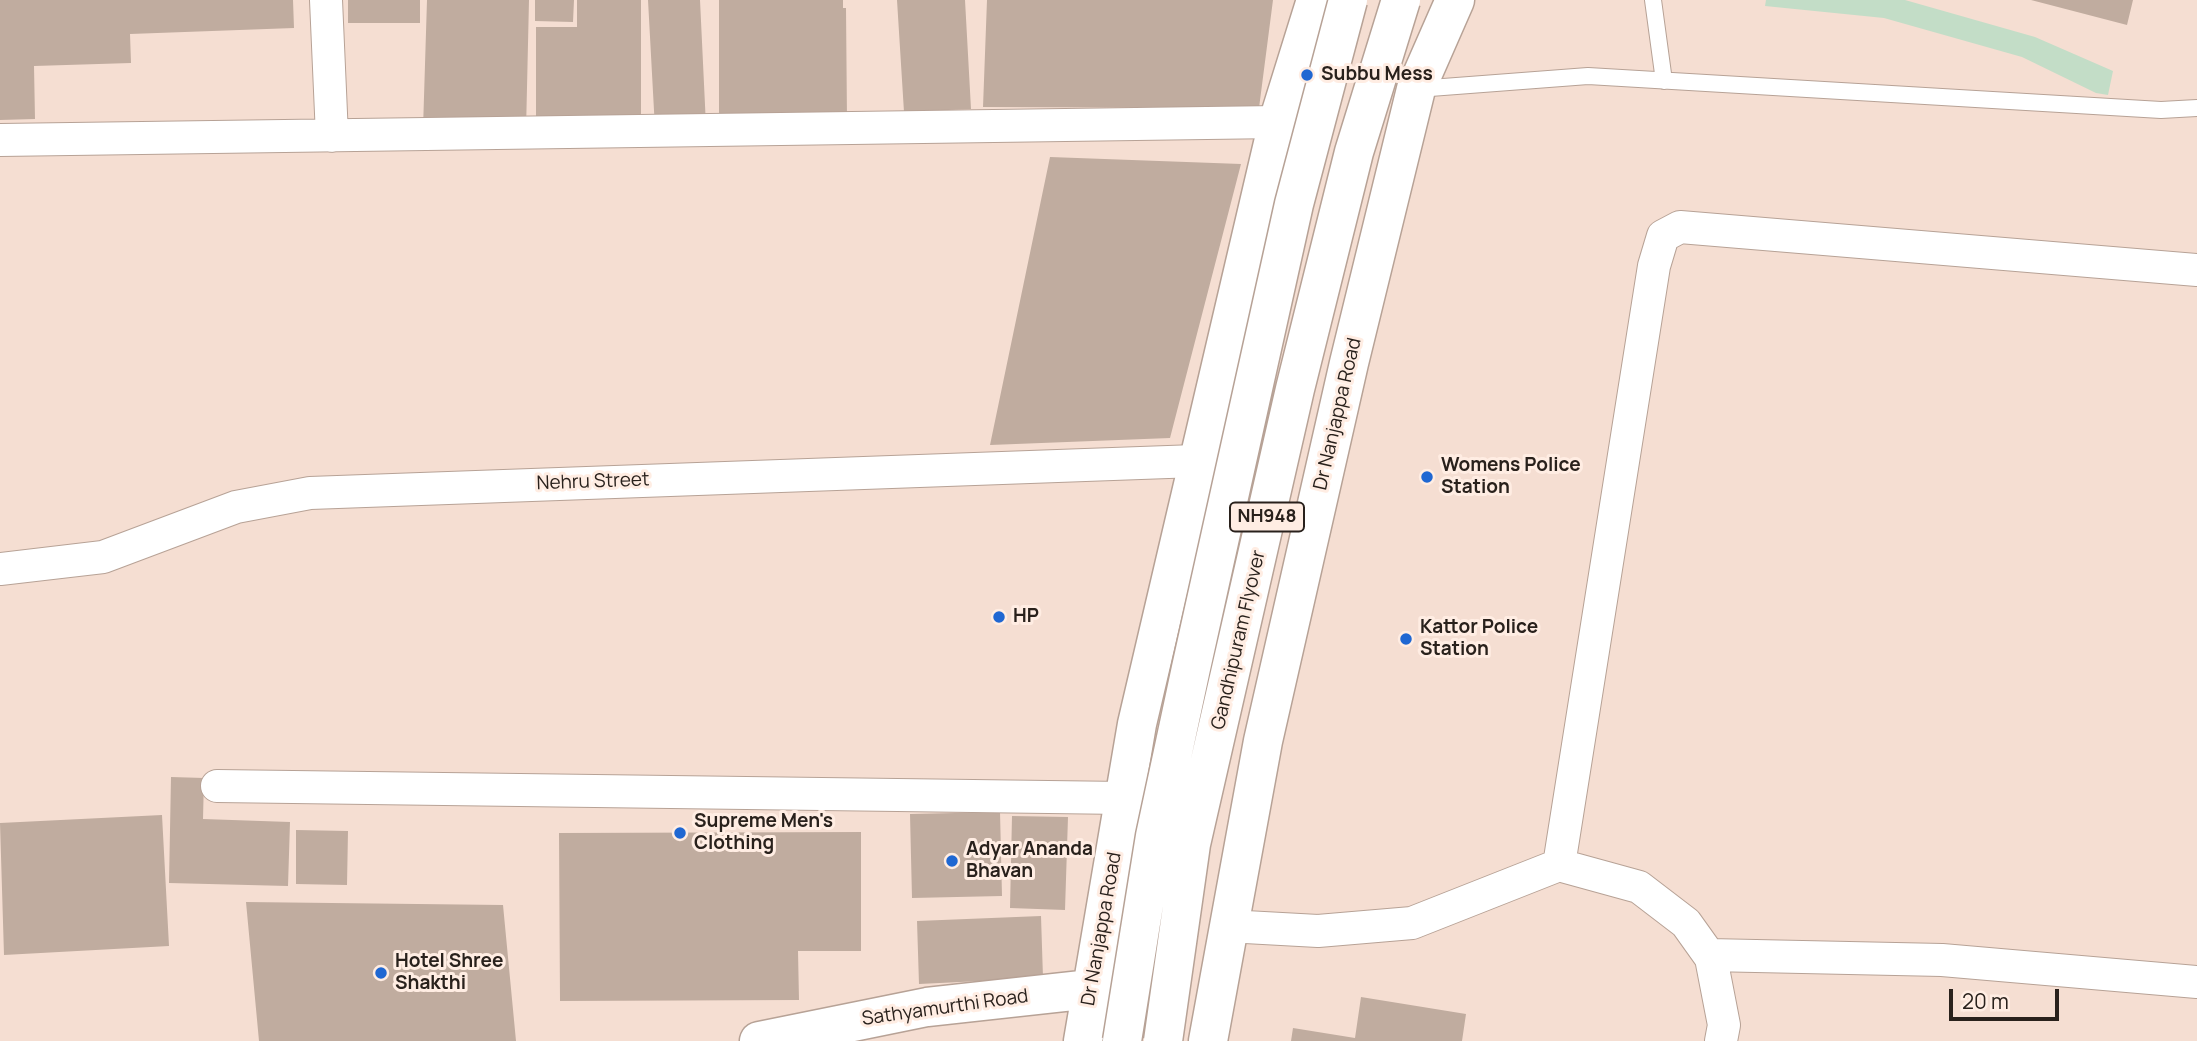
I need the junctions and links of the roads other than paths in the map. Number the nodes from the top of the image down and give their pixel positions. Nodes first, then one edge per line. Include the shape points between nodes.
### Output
1 (326, 0) edge
2 (1316, 0) edge
3 (1348, 0) edge
4 (1401, 0) edge
5 (1455, 0) edge
6 (1653, 0) edge
7 (1664, 81) junction
8 (1416, 89) junction
9 (2197, 107) edge
10 (1278, 121) junction
11 (332, 136) junction
12 (0, 140) edge
13 (2197, 270) edge
14 (1196, 461) junction
15 (0, 569) edge
16 (217, 786) dead end
17 (1124, 798) junction
18 (1559, 865) junction
19 (1227, 926) junction
20 (1709, 955) junction
21 (2197, 982) edge
22 (1091, 989) junction
23 (759, 1041) edge
24 (1083, 1041) edge
25 (1122, 1041) edge
26 (1164, 1041) edge
27 (1208, 1041) edge
28 (1721, 1041) edge

1 - 11 street
2 - 10 main road, Dr Nanjappa Road
3 - 25 main road, Gandhipuram Flyover / NH948, bridge via 1294,204 1174,745
4 - 26 main road, Gandhipuram Flyover / NH948, bridge via 1354,152 1295,389 1191,844
5 - 8 main road, Dr Nanjappa Road
6 - 7 lane
7 - 8 lane via 1588,76
7 - 9 lane via 2161,110
8 - 19 main road, Dr Nanjappa Road via 1290,620
10 - 11 street
10 - 14 main road, Dr Nanjappa Road
11 - 12 street
13 - 18 street via 1680,227 1663,236 1654,265
14 - 15 street, Nehru Street via 310,493 236,507 103,556
14 - 17 main road, Dr Nanjappa Road
16 - 17 street
17 - 22 main road, Dr Nanjappa Road
18 - 19 street via 1412,923 1318,931
18 - 20 street via 1639,887 1686,923
19 - 22 main road, Sathyamurthi Road
19 - 27 main road, Dr Nanjappa Road
20 - 21 street via 1942,960
20 - 28 street via 1724,1025
22 - 23 main road, Sathyamurthi Road via 926,1007
22 - 24 main road, Dr Nanjappa Road

